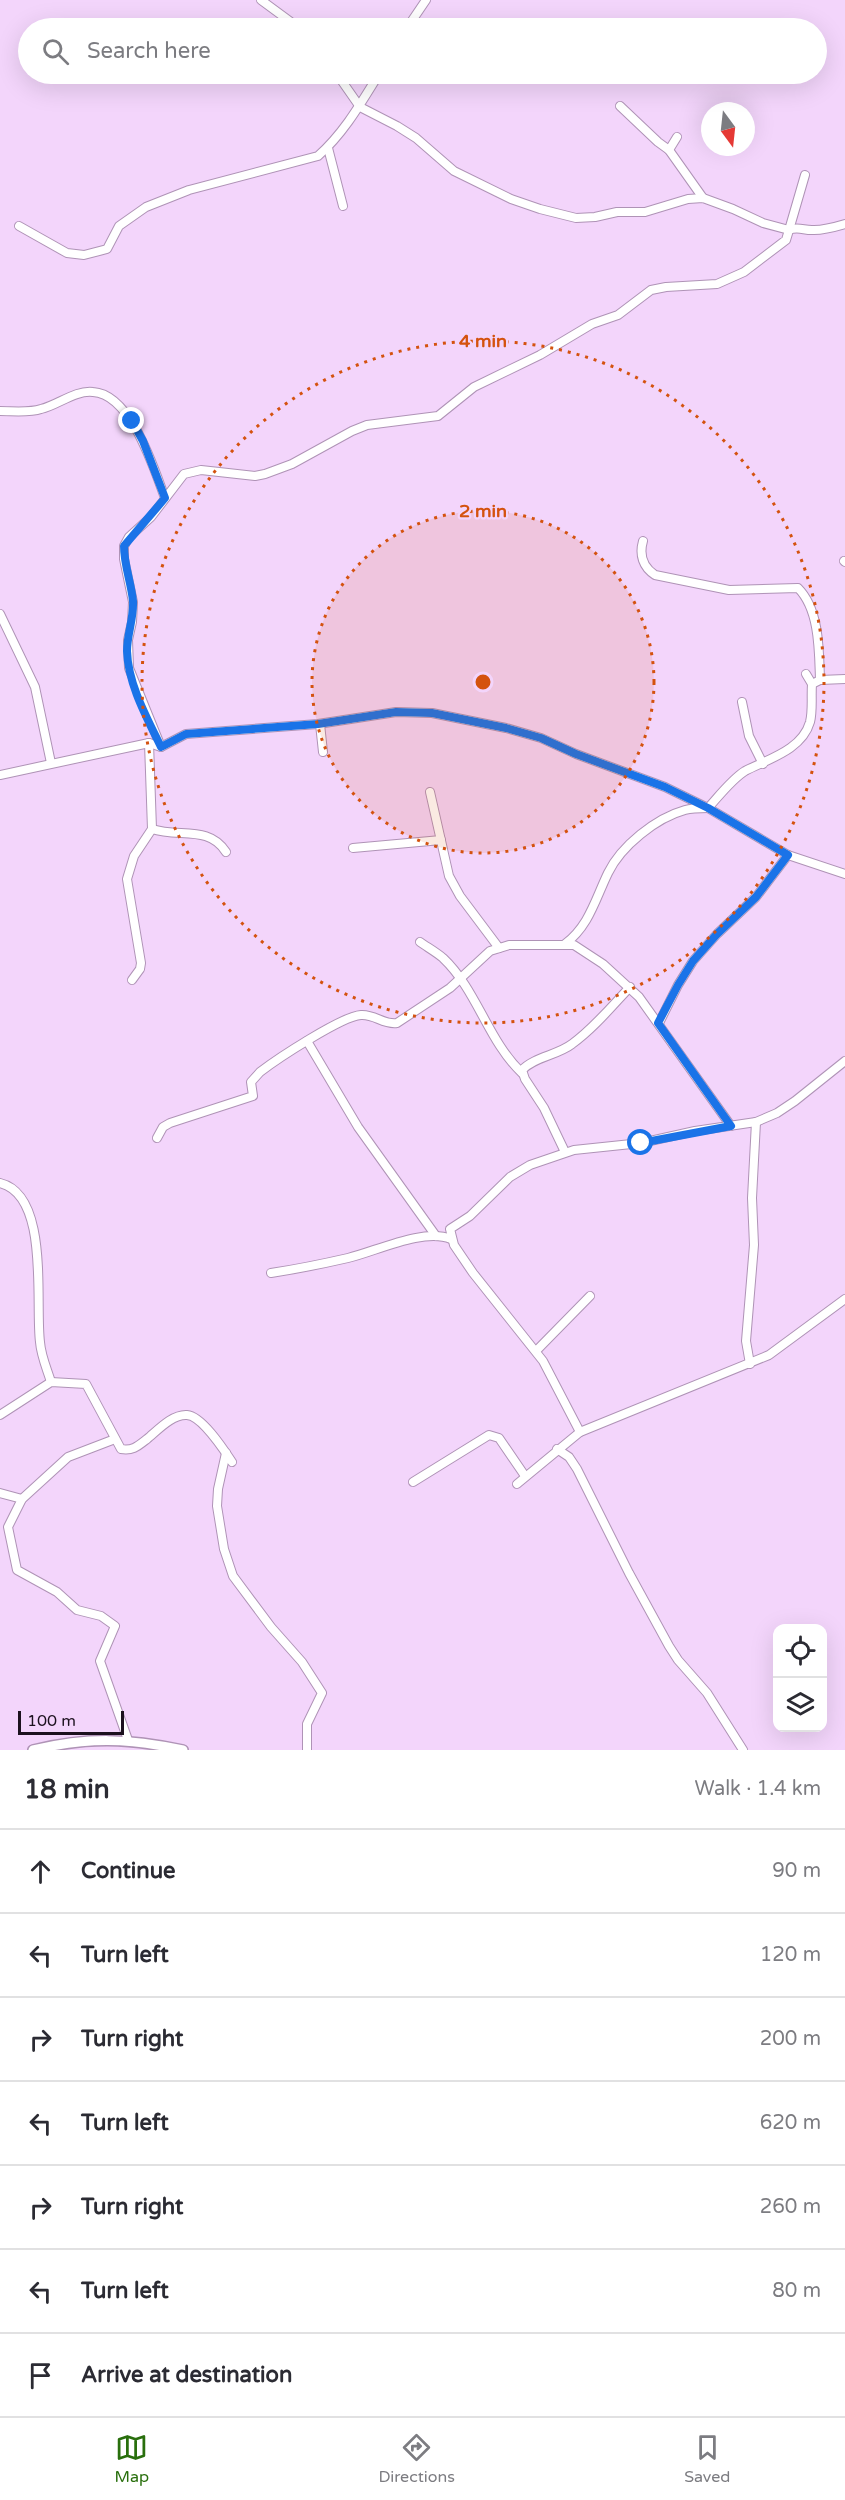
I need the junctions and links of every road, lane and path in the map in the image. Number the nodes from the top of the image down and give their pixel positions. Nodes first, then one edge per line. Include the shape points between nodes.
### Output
1 (261, 0) edge
2 (426, 0) edge
3 (285, 18) edge
4 (414, 18) edge
5 (344, 84) edge
6 (373, 84) edge
7 (620, 106) dead end
8 (360, 107) junction
9 (677, 137) dead end
10 (328, 148) junction
11 (669, 150) junction
12 (805, 175) dead end
13 (703, 198) junction
14 (343, 206) dead end
15 (845, 224) edge
16 (19, 225) dead end
17 (789, 230) junction
18 (0, 411) edge
19 (165, 498) junction
20 (642, 541) dead end
21 (0, 614) edge
22 (806, 674) dead end
23 (820, 680) junction
24 (845, 680) edge
25 (812, 684) junction
26 (742, 702) dead end
27 (320, 724) junction
28 (149, 743) junction
29 (161, 747) junction
30 (323, 752) dead end
31 (51, 763) junction
32 (763, 764) junction
33 (0, 776) edge
34 (430, 792) dead end
35 (708, 808) junction
36 (152, 830) junction
37 (441, 840) junction
38 (353, 848) dead end
39 (226, 852) dead end
40 (788, 855) junction
41 (845, 874) edge
42 (420, 942) dead end
43 (565, 944) junction
44 (499, 948) junction
45 (132, 980) dead end
46 (461, 980) junction
47 (630, 987) junction
48 (658, 1023) junction
49 (307, 1041) junction
50 (845, 1061) edge
51 (522, 1073) junction
52 (756, 1122) junction
53 (731, 1126) junction
54 (157, 1138) dead end
55 (565, 1152) junction
56 (0, 1183) edge
57 (436, 1236) junction
58 (451, 1239) junction
59 (271, 1273) dead end
60 (590, 1296) dead end
61 (845, 1299) edge
62 (536, 1351) junction
63 (750, 1364) junction
64 (51, 1382) junction
65 (0, 1415) edge
66 (580, 1432) junction
67 (115, 1439) junction
68 (557, 1449) junction
69 (226, 1453) junction
70 (232, 1462) dead end
71 (525, 1476) junction
72 (413, 1482) dead end
73 (517, 1484) dead end
74 (0, 1492) edge
75 (22, 1499) junction
76 (128, 1740) junction
77 (98, 1745) edge
78 (33, 1750) edge
79 (183, 1750) edge
80 (307, 1750) edge
81 (742, 1750) edge

1 - 3 street
2 - 4 street
5 - 8 street
6 - 8 street
7 - 11 street
8 - 10 street
8 - 13 street via 406,132 462,176 549,212 576,218 595,217 645,212
9 - 11 street
10 - 14 street
10 - 16 street via 318,156 189,190 146,207 119,226 107,249 84,255 67,253
11 - 13 street
12 - 17 street
13 - 17 street
15 - 17 street via 822,230
17 - 19 street via 786,240 744,272 717,284 651,290 618,315 592,324 474,387 438,416 367,425 265,474 192,470 178,479
18 - 19 street via 40,410 82,393 100,394 132,421
19 - 29 street via 124,546 133,602 129,668
20 - 23 street via 640,552 648,570 655,575 729,590 798,588 807,600 814,622
21 - 31 street via 35,687
22 - 25 street
23 - 24 street
23 - 25 street
25 - 32 street via 810,723 804,734
26 - 32 street via 749,736
27 - 29 street via 186,734
27 - 30 street
27 - 35 street via 396,712 432,713 495,726 541,738
28 - 29 street
28 - 31 street
28 - 36 street
31 - 33 street
32 - 35 street via 744,772
34 - 37 street
35 - 40 street
35 - 43 street via 685,810 624,849 609,871 585,924
36 - 39 street via 213,837
36 - 45 street via 134,856 127,879 141,963
37 - 38 street
37 - 44 street via 449,876
40 - 41 street
40 - 48 street via 756,897 693,961
42 - 46 street via 444,960
43 - 44 street
43 - 47 street via 585,951
44 - 46 street via 472,966
46 - 49 street via 397,1023 355,1016
46 - 51 street via 509,1061
47 - 48 street
47 - 51 street via 574,1043 525,1067
48 - 53 street
49 - 54 street via 260,1072 251,1082 253,1096 170,1123 162,1127
49 - 57 street via 357,1127
50 - 52 street via 795,1101
51 - 55 street
52 - 53 street
52 - 63 street via 754,1245 746,1341
53 - 55 street
55 - 58 street via 510,1177 470,1216 453,1226
56 - 64 street via 21,1196 31,1220 40,1345
57 - 58 street
57 - 59 street
58 - 62 street via 479,1281
60 - 62 street
61 - 63 street via 769,1355
62 - 66 street
63 - 66 street
64 - 65 street
64 - 67 street via 86,1384
66 - 68 street
67 - 69 street via 121,1449 136,1448 170,1421 186,1414 205,1427
67 - 75 street via 68,1457
68 - 71 street
68 - 81 street via 569,1457 577,1470 678,1660 707,1693
69 - 70 street
69 - 80 street via 217,1506 233,1576 322,1693 307,1724
71 - 72 street via 499,1438 489,1435
71 - 73 street
74 - 75 street
75 - 76 street via 8,1527 17,1570 57,1592 77,1611 101,1616 115,1626 100,1661
76 - 77 street
76 - 79 street
77 - 78 street via 53,1745

